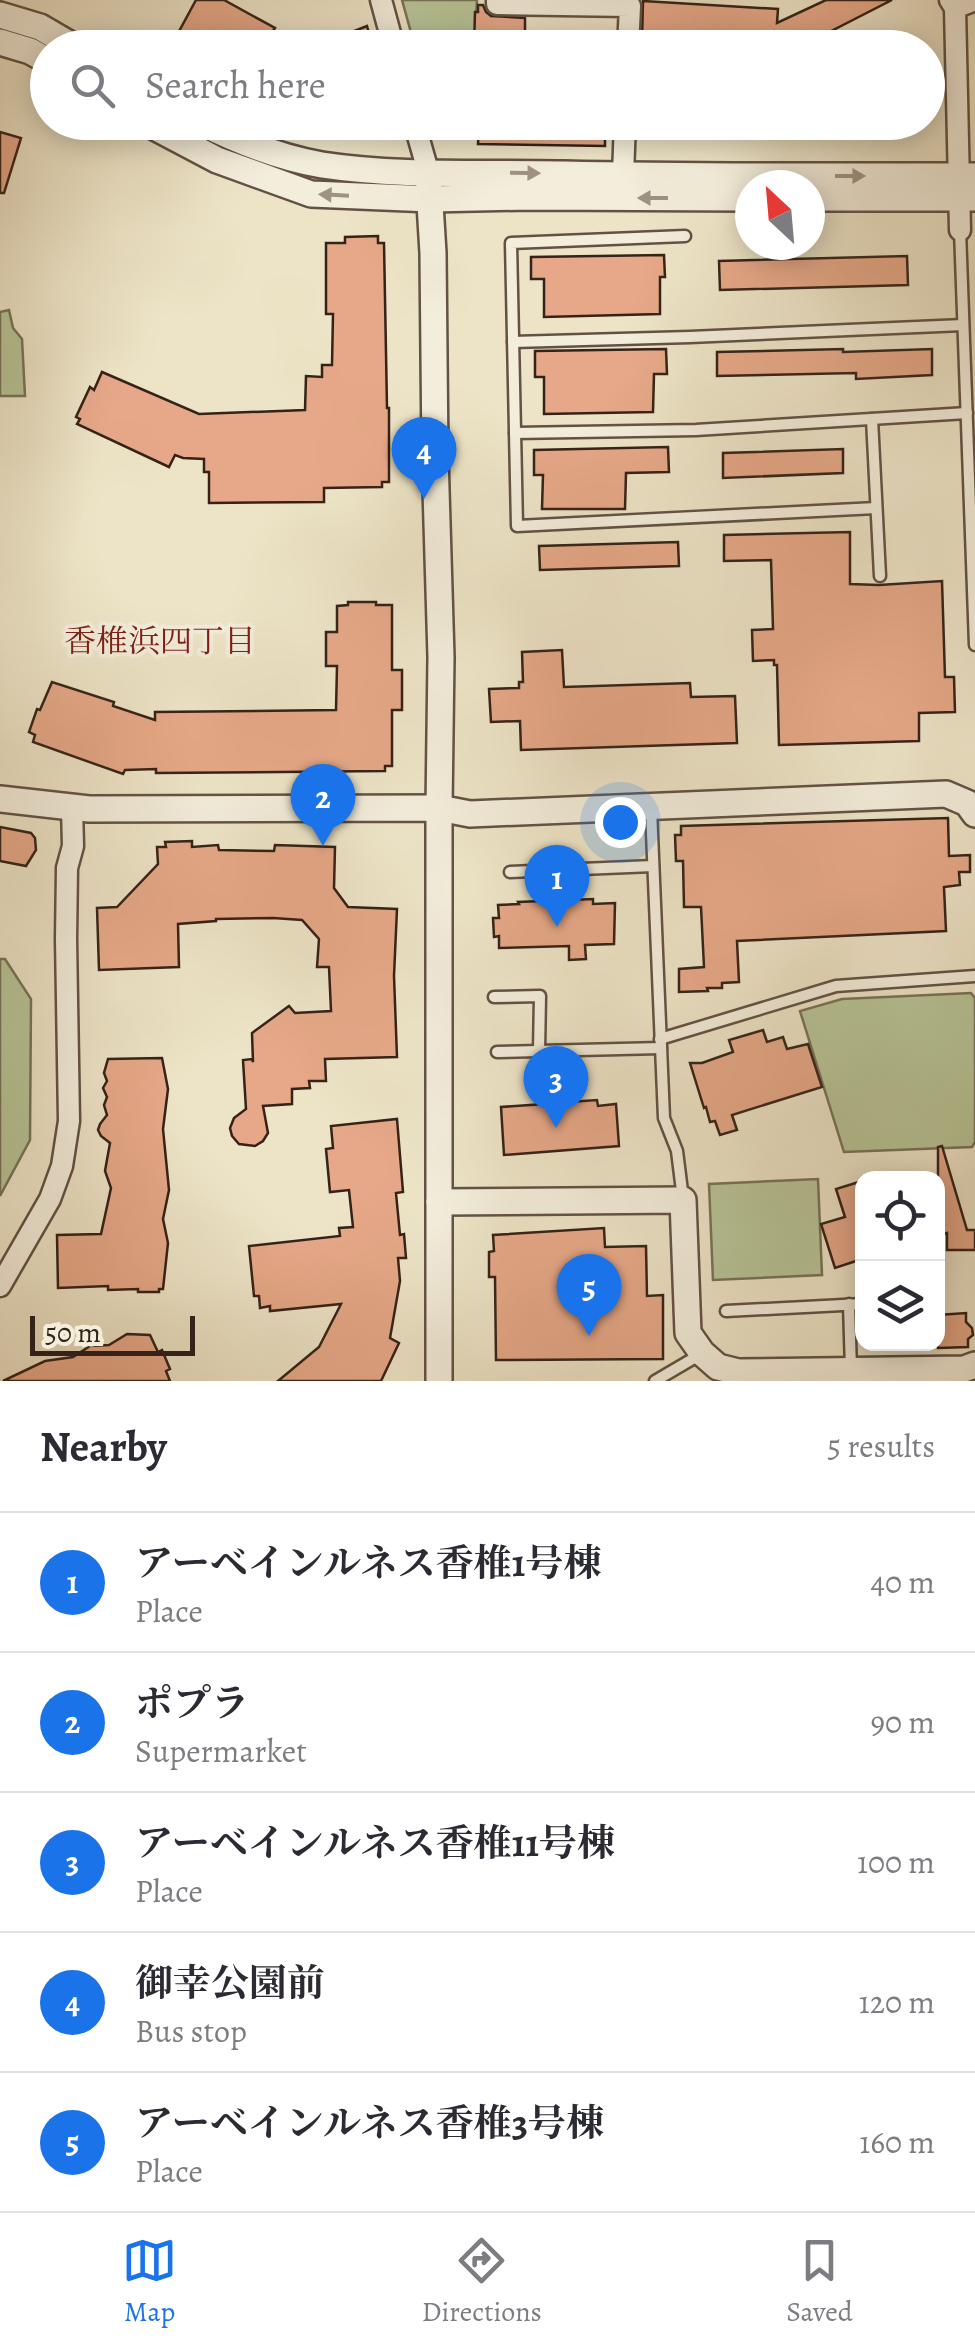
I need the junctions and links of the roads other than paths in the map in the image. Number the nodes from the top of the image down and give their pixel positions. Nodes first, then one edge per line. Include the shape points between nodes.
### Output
1 (380, 0) edge
2 (498, 0) edge
3 (960, 2) edge
4 (0, 14) edge
5 (45, 30) edge
6 (389, 30) edge
7 (629, 30) edge
8 (0, 42) edge
9 (30, 51) edge
10 (179, 140) edge
11 (239, 140) edge
12 (419, 140) edge
13 (624, 140) edge
14 (428, 171) junction
15 (623, 175) junction
16 (967, 187) edge
17 (825, 197) edge
18 (735, 198) edge
19 (431, 199) junction
20 (685, 236) dead end
21 (960, 238) junction
22 (975, 246) edge
23 (963, 325) junction
24 (513, 342) junction
25 (966, 413) junction
26 (872, 419) junction
27 (515, 432) junction
28 (876, 508) junction
29 (880, 576) dead end
30 (975, 645) edge
31 (0, 800) edge
32 (72, 807) junction
33 (651, 807) junction
34 (438, 808) junction
35 (975, 814) edge
36 (654, 866) junction
37 (510, 872) dead end
38 (975, 976) edge
39 (494, 997) dead end
40 (661, 1043) junction
41 (539, 1051) junction
42 (497, 1052) dead end
43 (683, 1200) junction
44 (439, 1202) junction
45 (0, 1286) edge
46 (849, 1304) junction
47 (855, 1304) edge
48 (726, 1311) dead end
49 (702, 1353) junction
50 (975, 1365) edge
51 (851, 1376) edge
52 (439, 1381) edge
53 (656, 1381) edge

1 - 6 street
2 - 7 street via 630,6
3 - 16 street
4 - 5 street
8 - 9 street
19 -> 10 street via 311,194
11 - 14 street via 320,164
12 - 14 street
13 - 15 street
14 -> 15 street
14 - 19 street
15 -> 16 street
16 - 17 street
16 - 21 street
18 -> 19 street
19 - 34 street
20 - 24 lane via 511,243
21 - 22 lane
21 - 23 lane
23 - 24 lane
23 - 25 lane
24 - 27 lane
25 - 26 lane
25 - 30 lane
26 - 27 lane
26 - 28 lane
27 - 28 lane via 517,526
28 - 29 lane
31 - 32 street
32 - 34 street
32 - 45 street via 69,1122 50,1200
33 - 34 street via 470,814
33 - 35 street via 946,794
33 - 36 lane
34 - 44 street
36 - 37 lane
36 - 40 lane
38 - 40 lane via 836,986
39 - 41 lane via 540,996
40 - 41 lane
40 - 43 lane via 664,1118
41 - 42 lane
43 - 44 street
43 - 49 street via 688,1333
44 - 52 street
46 - 47 lane
46 - 48 lane
46 - 51 lane
49 - 51 street via 738,1372
49 - 53 lane
50 - 51 street

